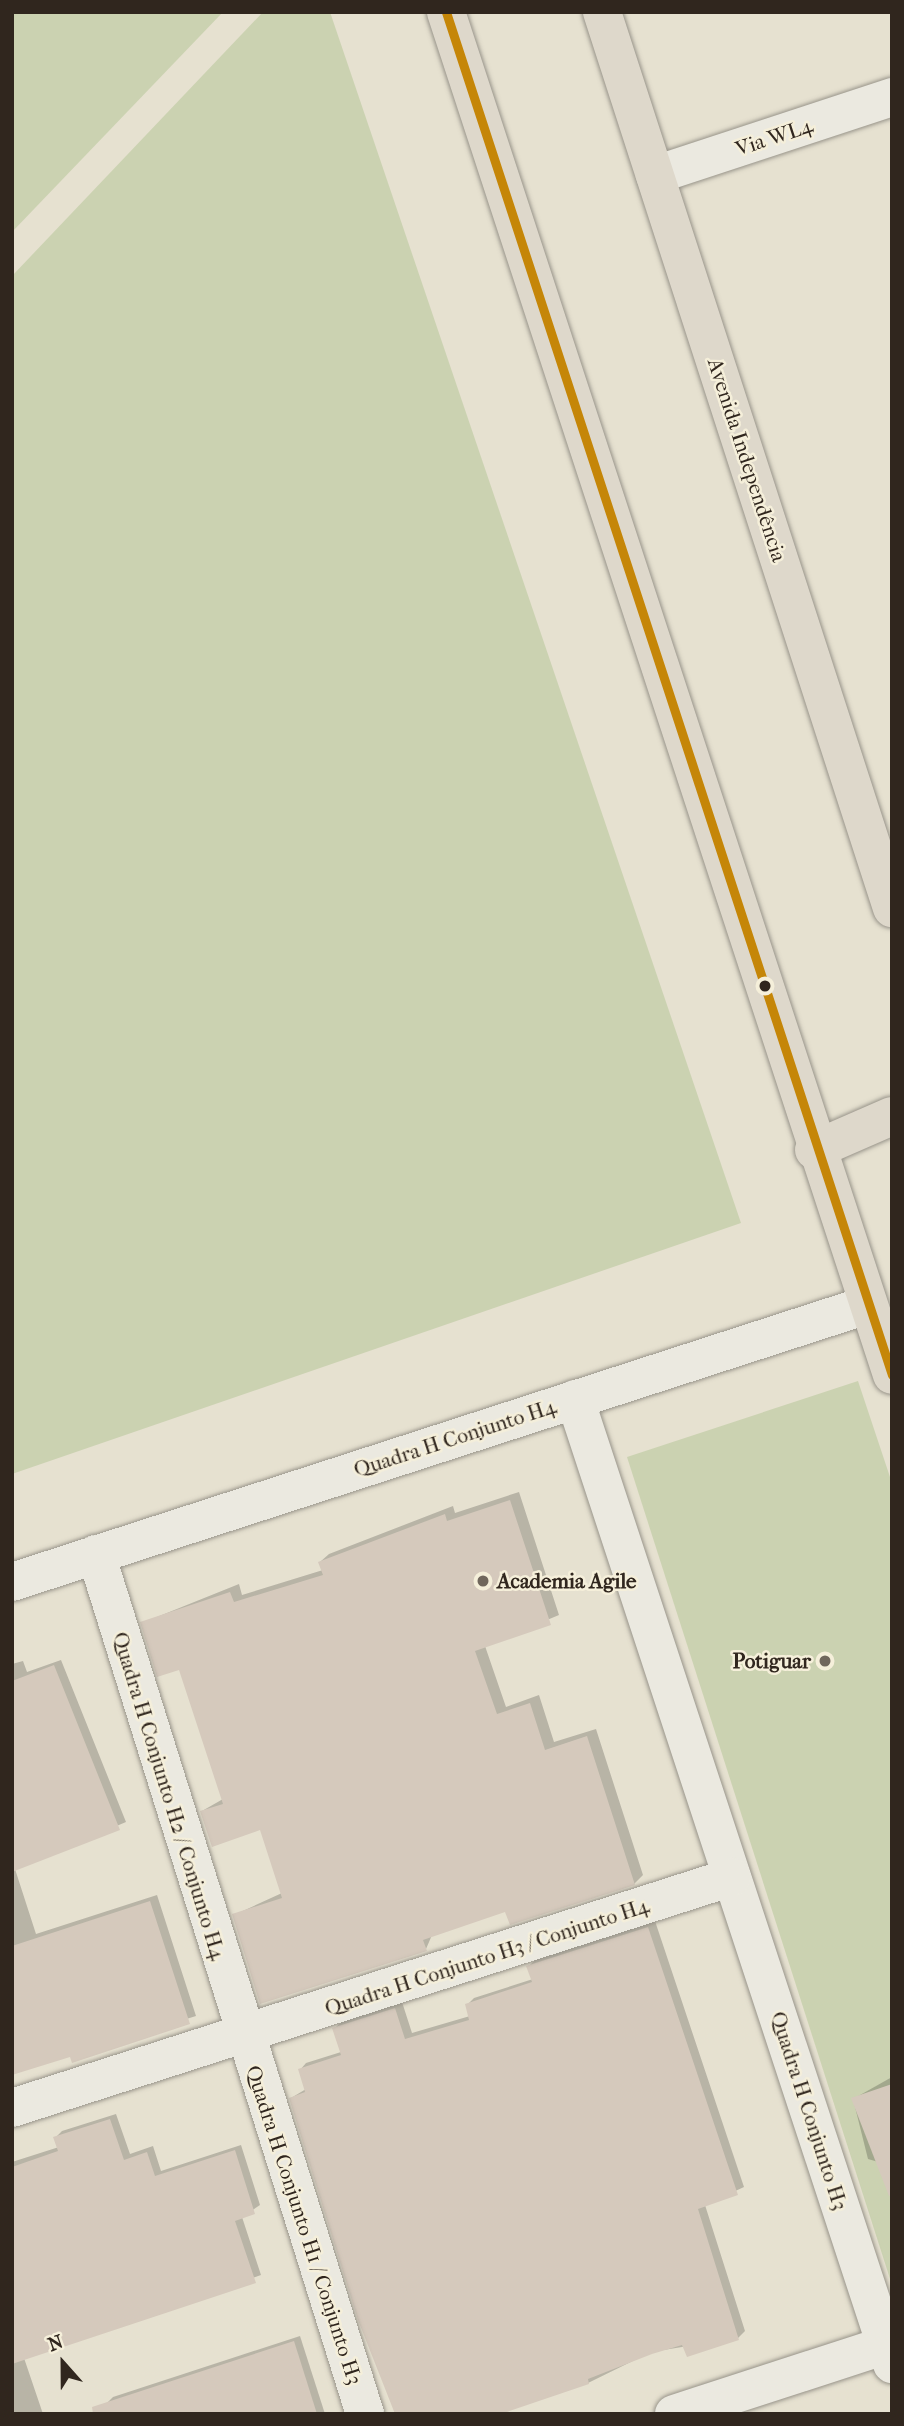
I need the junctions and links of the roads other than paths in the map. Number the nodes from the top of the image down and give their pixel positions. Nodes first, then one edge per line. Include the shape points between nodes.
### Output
1 (446, 12) edge
2 (602, 12) edge
3 (892, 97) edge
4 (655, 175) junction
5 (892, 908) edge
6 (892, 1116) edge
7 (814, 1150) junction
8 (867, 1305) junction
9 (892, 1375) edge
10 (575, 1399) junction
11 (96, 1555) junction
12 (12, 1582) edge
13 (732, 1877) junction
14 (243, 2037) junction
15 (12, 2108) edge
16 (890, 2350) edge
17 (365, 2414) edge
18 (674, 2414) edge

1 - 7 main road
2 - 4 main road, Avenida Independência
3 - 4 street, Via WL4
4 - 5 main road, Avenida Independência
6 - 7 main road
7 - 8 main road
8 - 9 main road
8 - 10 street
10 - 11 street, Quadra H Conjunto H4
10 - 13 street, Quadra H Conjunto H4
11 - 12 street, Quadra H Conjunto H4
11 - 14 street, Quadra H Conjunto H2 / Conjunto H4
13 - 14 street, Quadra H Conjunto H3 / Conjunto H4
13 - 16 street, Quadra H Conjunto H3
14 - 15 street, Quadra H Conjunto H3 / Conjunto H4
14 - 17 street, Quadra H Conjunto H1 / Conjunto H3
16 - 18 street

